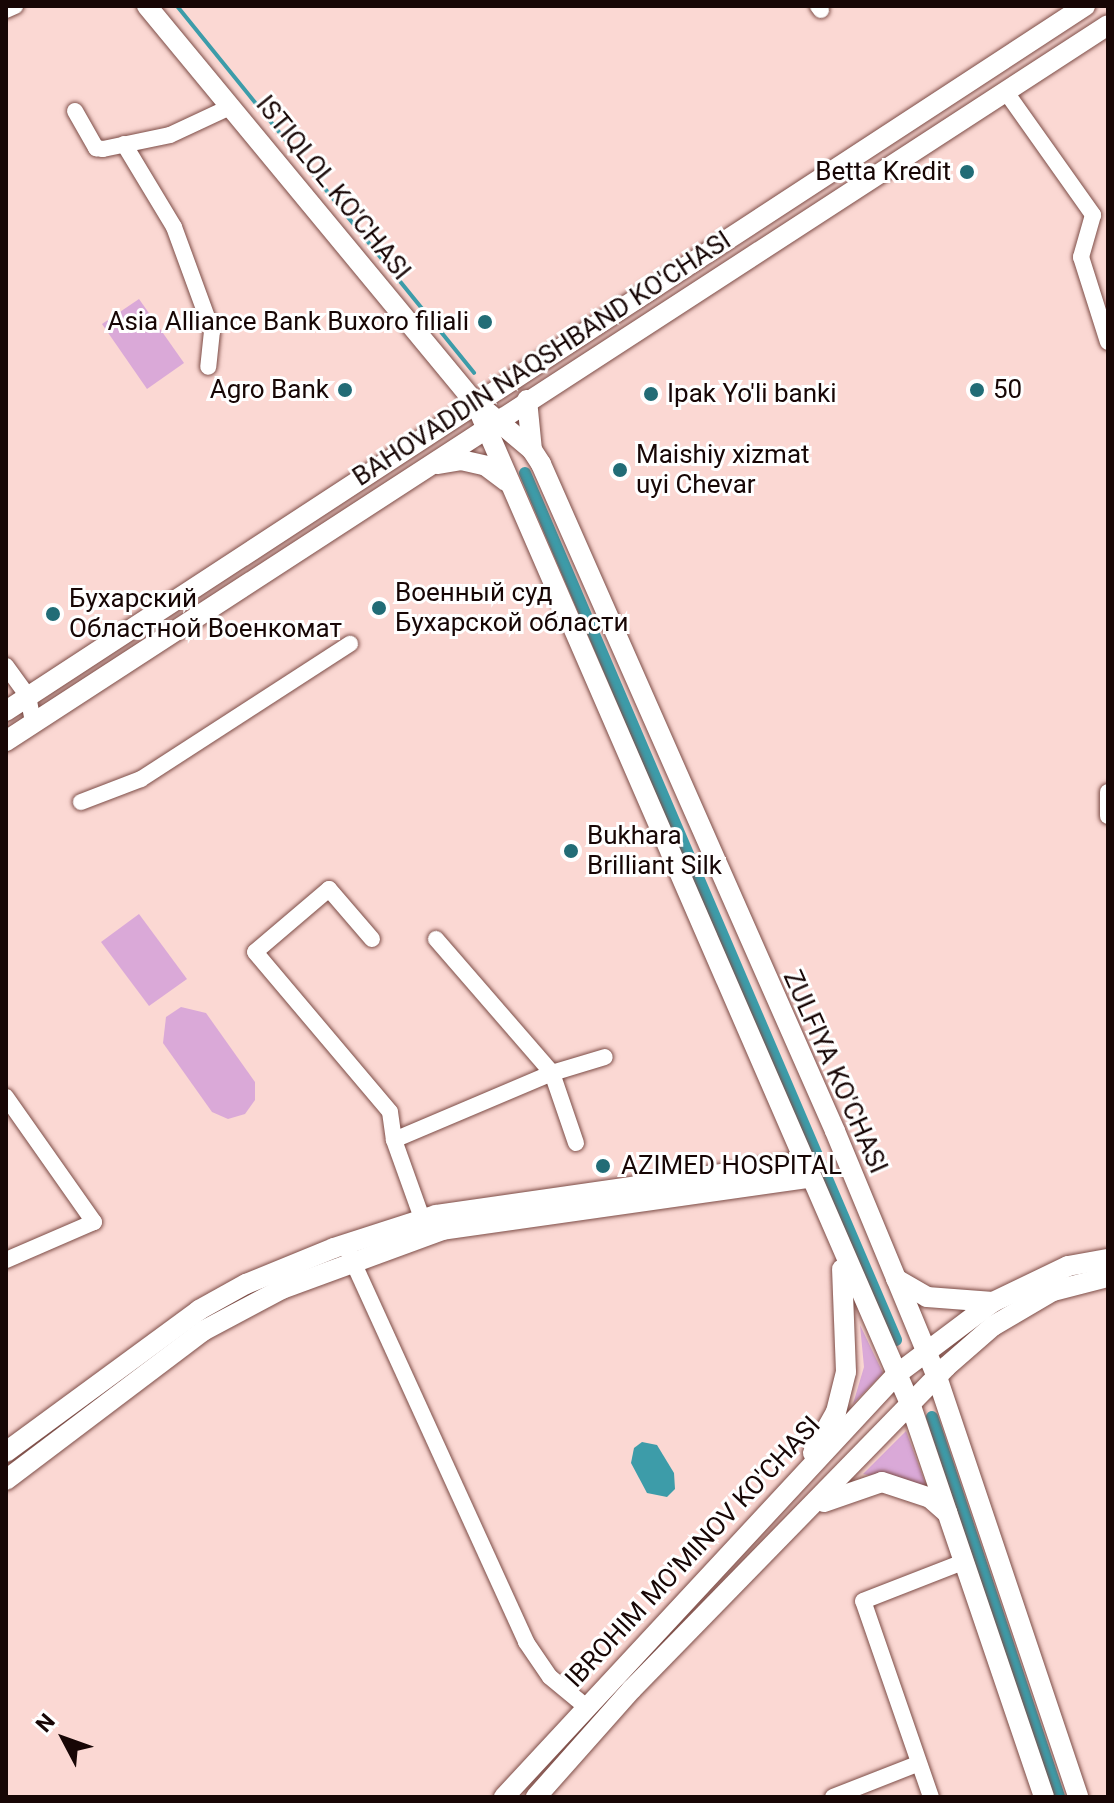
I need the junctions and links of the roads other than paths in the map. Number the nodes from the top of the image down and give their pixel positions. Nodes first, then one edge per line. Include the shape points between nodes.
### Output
1 (15, 6) edge
2 (147, 6) edge
3 (1085, 6) edge
4 (6, 10) edge
5 (1108, 25) edge
6 (1006, 92) junction
7 (232, 106) junction
8 (75, 111) dead end
9 (124, 144) junction
10 (1108, 342) edge
11 (208, 367) dead end
12 (527, 400) junction
13 (476, 404) junction
14 (493, 423) junction
15 (532, 450) junction
16 (422, 468) junction
17 (506, 481) junction
18 (350, 644) dead end
19 (6, 666) edge
20 (28, 696) junction
21 (6, 711) edge
22 (33, 722) junction
23 (6, 741) edge
24 (81, 802) dead end
25 (372, 939) dead end
26 (436, 939) dead end
27 (605, 1057) dead end
28 (552, 1073) junction
29 (6, 1097) edge
30 (394, 1140) junction
31 (576, 1143) dead end
32 (805, 1170) junction
33 (433, 1221) junction
34 (345, 1244) junction
35 (841, 1253) junction
36 (1108, 1259) edge
37 (6, 1260) edge
38 (354, 1264) junction
39 (1108, 1277) edge
40 (896, 1279) junction
41 (993, 1302) junction
42 (926, 1349) junction
43 (897, 1374) junction
44 (937, 1377) junction
45 (911, 1406) junction
46 (6, 1452) edge
47 (6, 1480) edge
48 (795, 1484) junction
49 (809, 1509) junction
50 (948, 1514) junction
51 (963, 1562) junction
52 (614, 1673) junction
53 (632, 1689) junction
54 (584, 1705) junction
55 (917, 1764) junction
56 (504, 1797) edge
57 (536, 1797) edge
58 (833, 1797) edge
59 (931, 1797) edge
60 (1044, 1797) edge
61 (1078, 1797) edge

1 - 4 street
2 - 7 main road, ISTIQLOL KO'CHASI
3 - 13 main road, BAHOVADDIN NAQSHBAND KO'CHASI
5 - 6 main road, BAHOVADDIN NAQSHBAND KO'CHASI
6 - 10 street via 1093,215 1081,257
6 - 12 main road, BAHOVADDIN NAQSHBAND KO'CHASI
7 - 9 street via 170,135
7 - 13 main road, ISTIQLOL KO'CHASI
8 - 9 street via 96,148
9 - 11 street via 174,227 212,331
12 - 14 main road, BAHOVADDIN NAQSHBAND KO'CHASI
12 - 15 main road
13 - 14 main road, ISTIQLOL KO'CHASI
13 - 20 main road, BAHOVADDIN NAQSHBAND KO'CHASI
14 - 15 main road, ZULFIYA KO'CHASI
14 - 16 main road, BAHOVADDIN NAQSHBAND KO'CHASI
14 - 17 main road
15 - 40 main road, ZULFIYA KO'CHASI
16 - 17 main road via 461,460 486,466
16 - 22 main road, BAHOVADDIN NAQSHBAND KO'CHASI
17 - 32 main road
18 - 24 street via 141,779
19 - 20 street
20 - 21 main road, BAHOVADDIN NAQSHBAND KO'CHASI
20 - 22 street
22 - 23 main road, BAHOVADDIN NAQSHBAND KO'CHASI
25 - 30 street via 329,889 255,952 390,1112
26 - 28 street
27 - 28 street
28 - 30 street
28 - 31 street
29 - 37 street via 94,1222
30 - 33 street
32 - 33 main road
32 - 35 main road
33 - 34 main road
33 - 38 main road
34 - 38 street
34 - 46 main road via 206,1305
35 - 43 main road
35 - 48 main road via 849,1334 846,1372 836,1412
36 - 41 main road, IBROHIM MO'MINOV KO'CHASI via 1068,1266
38 - 47 main road via 282,1289 203,1331
38 - 54 street via 526,1642 550,1677
39 - 44 main road, IBROHIM MO'MINOV KO'CHASI via 1053,1291 993,1326
40 - 41 main road via 927,1297
40 - 42 main road, ZULFIYA KO'CHASI
41 - 42 main road, IBROHIM MO'MINOV KO'CHASI
42 - 43 main road, IBROHIM MO'MINOV KO'CHASI
42 - 44 main road, ZULFIYA KO'CHASI
43 - 45 main road
43 - 48 main road, IBROHIM MO'MINOV KO'CHASI
44 - 45 main road, IBROHIM MO'MINOV KO'CHASI
44 - 61 main road, ZULFIYA KO'CHASI
45 - 49 main road, IBROHIM MO'MINOV KO'CHASI
45 - 50 main road
48 - 52 main road, IBROHIM MO'MINOV KO'CHASI
49 - 50 main road via 850,1489 882,1482 930,1498
49 - 53 main road, IBROHIM MO'MINOV KO'CHASI
50 - 51 main road
51 - 55 street via 863,1601
51 - 60 main road
52 - 53 main road
52 - 54 main road, IBROHIM MO'MINOV KO'CHASI
53 - 57 main road, IBROHIM MO'MINOV KO'CHASI
54 - 56 main road, IBROHIM MO'MINOV KO'CHASI
55 - 58 street
55 - 59 street

